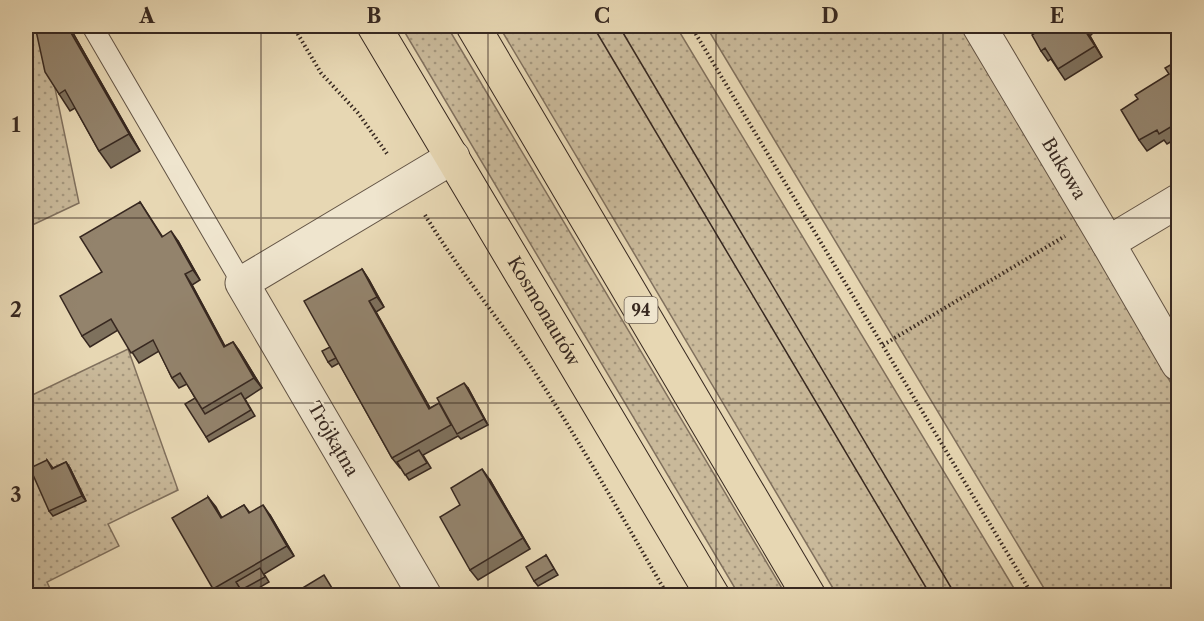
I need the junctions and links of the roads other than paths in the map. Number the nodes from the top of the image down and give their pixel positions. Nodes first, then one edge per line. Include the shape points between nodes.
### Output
1 (92, 26) edge
2 (374, 26) edge
3 (473, 26) edge
4 (979, 26) edge
5 (453, 157) junction
6 (1179, 201) edge
7 (1101, 230) junction
8 (242, 283) junction
9 (1179, 364) edge
10 (425, 596) edge
11 (713, 596) edge
12 (809, 596) edge

1 - 8 lane
2 - 5 main road, Kosmonautów
3 - 12 main road, 94
4 - 7 street, Bukowa
5 - 8 street
5 - 11 main road, Kosmonautów
6 - 7 street
7 - 9 street, Bukowa
8 - 10 street, Trójkątna

